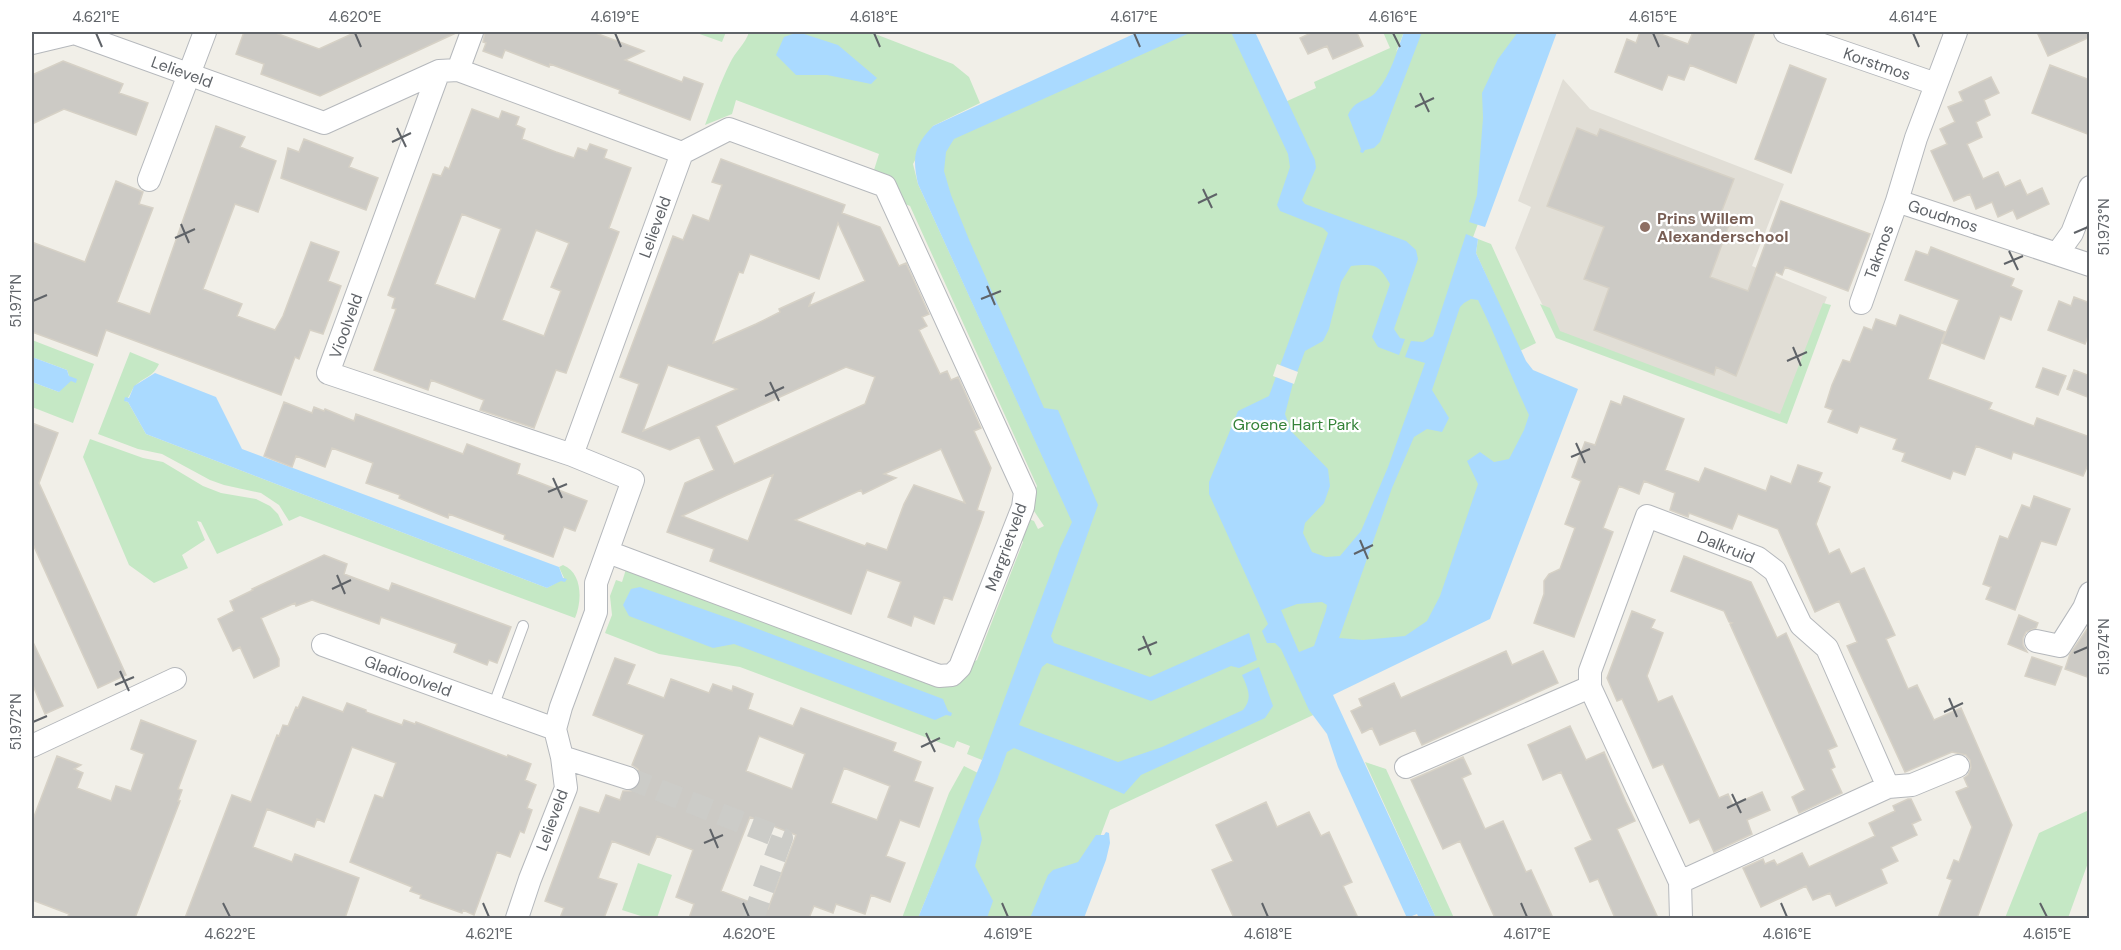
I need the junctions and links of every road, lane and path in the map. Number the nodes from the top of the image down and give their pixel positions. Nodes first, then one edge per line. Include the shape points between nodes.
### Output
1 (205, 32) edge
2 (472, 32) edge
3 (1785, 32) edge
4 (1956, 32) edge
5 (32, 43) edge
6 (449, 70) junction
7 (189, 74) junction
8 (1936, 84) junction
9 (682, 153) junction
10 (149, 180) dead end
11 (2090, 188) edge
12 (1898, 201) junction
13 (2057, 254) junction
14 (2090, 265) edge
15 (1861, 303) dead end
16 (572, 455) junction
17 (608, 552) junction
18 (2090, 593) edge
19 (523, 626) dead end
20 (2036, 641) dead end
21 (323, 645) dead end
22 (175, 680) dead end
23 (1590, 687) junction
24 (493, 707) junction
25 (555, 729) junction
26 (32, 746) edge
27 (562, 757) junction
28 (1958, 766) dead end
29 (1406, 767) dead end
30 (628, 778) tunnel mouth
31 (1888, 787) junction
32 (1680, 882) junction
33 (517, 918) edge
34 (1680, 918) edge

1 - 7 street
2 - 6 street
3 - 8 street, Korstmos
4 - 8 street, Goudmos
5 - 7 street, Lelieveld via 74,33
6 - 7 street, Lelieveld via 324,123
6 - 9 street
6 - 16 street, Vioolveld via 328,373
7 - 10 street
8 - 12 street, Goudmos
9 - 16 street, Lelieveld
9 - 17 street, Margrietveld via 729,129 885,186 1025,492 1023,507 960,667 952,675 939,676
11 - 13 street via 2072,233
12 - 13 street, Goudmos
12 - 15 street, Takmos
13 - 14 street, Goudmos
16 - 17 street via 633,480
17 - 25 street via 596,583 596,612
18 - 20 street via 2060,646
19 - 24 lane
21 - 24 street, Gladioolveld
22 - 26 street
23 - 29 street
23 - 31 street, Dalkruid via 1590,671 1647,516 1758,558 1775,571 1801,625 1827,648
23 - 32 street
24 - 25 street, Gladioolveld
25 - 27 street, Lelieveld
27 - 30 street
27 - 33 street, Lelieveld via 566,788
28 - 31 street via 1912,785
31 - 32 street
32 - 34 street

